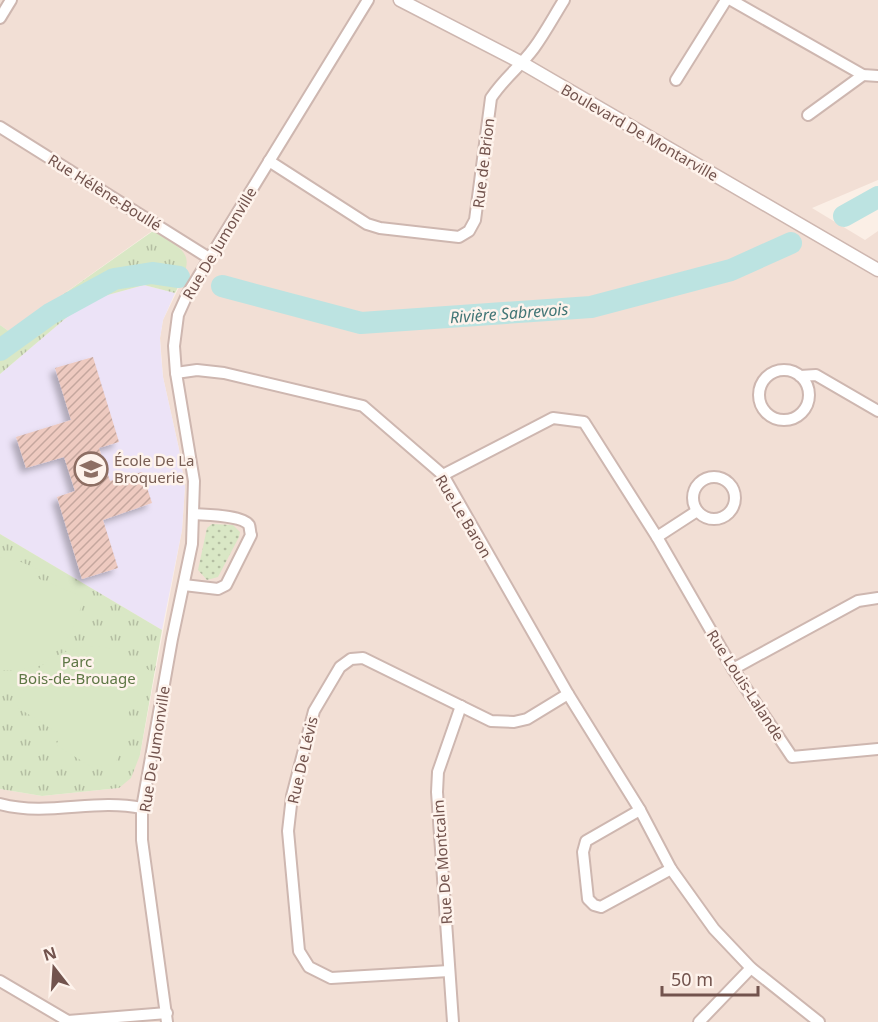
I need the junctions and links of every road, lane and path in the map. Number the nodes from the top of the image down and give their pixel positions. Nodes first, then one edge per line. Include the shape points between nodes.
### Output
1 (11, 0) edge
2 (368, 0) edge
3 (400, 0) edge
4 (564, 0) edge
5 (726, 0) edge
6 (731, 0) edge
7 (0, 18) edge
8 (522, 63) junction
9 (863, 75) junction
10 (878, 76) edge
11 (676, 80) dead end
12 (808, 115) dead end
13 (0, 127) edge
14 (269, 161) junction
15 (209, 258) junction
16 (878, 270) edge
17 (176, 373) junction
18 (801, 376) junction
19 (878, 411) edge
20 (442, 475) junction
21 (697, 511) junction
22 (194, 514) junction
23 (657, 537) junction
24 (184, 585) junction
25 (878, 597) edge
26 (733, 669) junction
27 (568, 694) junction
28 (461, 706) junction
29 (878, 749) edge
30 (0, 804) edge
31 (142, 808) junction
32 (640, 810) junction
33 (671, 869) junction
34 (751, 968) junction
35 (449, 971) junction
36 (0, 981) edge
37 (167, 1017) edge
38 (453, 1022) edge
39 (699, 1022) edge
40 (819, 1022) edge

1 - 7 street
2 - 14 street, Rue De Jumonville
3 - 8 street, Boulevard De Montarville
4 - 8 street
5 - 11 street
6 - 9 street
8 - 14 street, Rue de Brion via 501,81 491,98 475,220 469,231 459,237 367,224
8 - 16 street, Boulevard De Montarville
9 - 10 street
9 - 12 street
13 - 15 street, Rue Hélène-Boullé
14 - 15 street, Rue De Jumonville
15 - 17 street, Rue De Jumonville via 178,315
17 - 20 street, Rue Le Baron via 224,373 363,406
17 - 22 street, Rue De Jumonville via 194,481
18 - 18 street via 808,399 801,413 794,418 778,419 765,411 760,387 770,374 786,370
18 - 19 street via 816,375
20 - 23 street, Rue Louis-Lalande via 553,418 584,422
20 - 27 street, Rue Le Baron
21 - 21 street via 709,519 730,513 736,500 733,486 715,476 702,480 694,491
21 - 23 street
22 - 24 street, Rue De Jumonville
22 - 24 street via 244,520 251,535 226,585 218,589
23 - 26 street, Rue Louis-Lalande
24 - 31 street, Rue De Jumonville
25 - 26 street via 858,601
26 - 29 street, Rue Louis-Lalande via 792,757
27 - 28 street, Rue De Lévis via 527,719 514,722 491,722
27 - 32 street, Rue Le Baron
28 - 35 street, Rue De Montcalm via 438,772 437,792
28 - 35 street, Rue De Lévis via 363,658 351,659 340,667 314,711 292,796 288,831 299,951 309,967 331,978
30 - 31 street via 49,810 111,804
31 - 37 street, Rue De Jumonville via 142,840
32 - 33 street, Rue Le Baron
32 - 33 street via 586,841 583,852 588,899 601,907
33 - 34 street, Rue Le Baron via 714,929
34 - 39 street
34 - 40 street, Rue Le Baron
35 - 38 street, Rue De Montcalm
36 - 37 street via 68,1021

